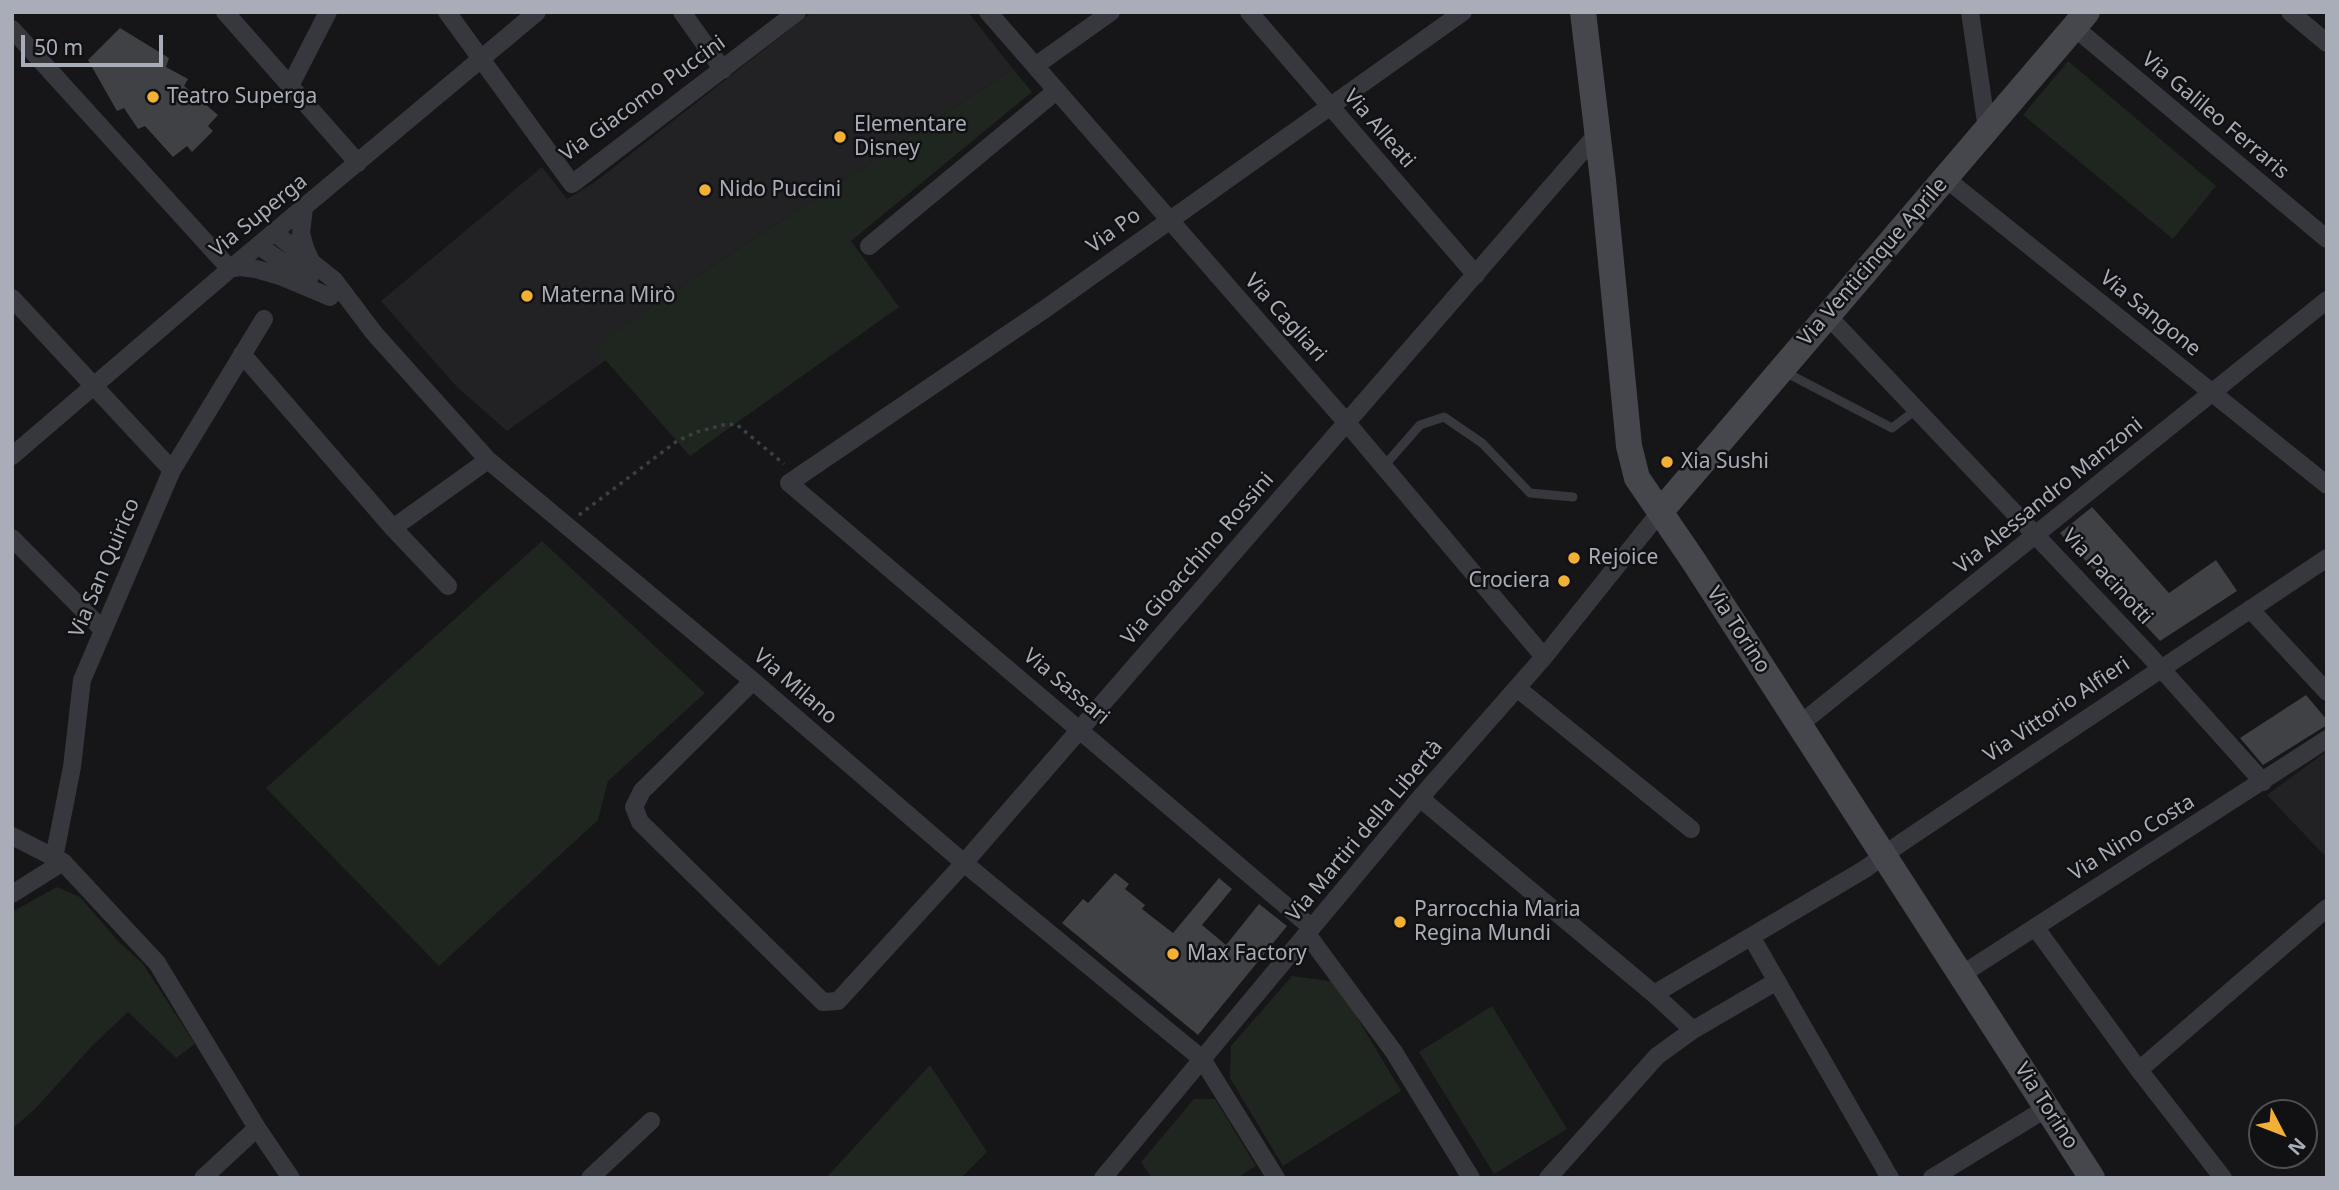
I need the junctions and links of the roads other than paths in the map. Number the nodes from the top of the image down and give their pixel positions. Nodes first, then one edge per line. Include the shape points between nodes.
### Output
1 (225, 12) edge
2 (328, 12) edge
3 (447, 12) edge
4 (537, 12) edge
5 (682, 12) edge
6 (797, 12) edge
7 (988, 12) edge
8 (1111, 12) edge
9 (1249, 12) edge
10 (1463, 12) edge
11 (1583, 12) edge
12 (1970, 12) edge
13 (2290, 12) edge
14 (2080, 20) edge
15 (12, 29) edge
16 (2327, 43) edge
17 (482, 59) junction
18 (1035, 66) junction
19 (723, 69) junction
20 (290, 86) junction
21 (1056, 91) junction
22 (1330, 106) junction
23 (1987, 129) junction
24 (1598, 133) junction
25 (358, 163) junction
26 (1945, 178) junction
27 (304, 208) junction
28 (1167, 220) junction
29 (275, 233) junction
30 (2327, 239) edge
31 (259, 246) junction
32 (869, 246) dead end
33 (313, 263) junction
34 (230, 270) junction
35 (1476, 275) junction
36 (330, 296) junction
37 (12, 298) edge
38 (2327, 300) edge
39 (1828, 316) junction
40 (264, 319) dead end
41 (374, 333) junction
42 (242, 354) junction
43 (1781, 370) junction
44 (92, 386) junction
45 (2211, 393) junction
46 (1917, 409) junction
47 (1347, 423) junction
48 (12, 456) edge
49 (488, 460) junction
50 (1384, 466) junction
51 (172, 470) junction
52 (794, 479) joint
53 (2327, 485) edge
54 (1573, 497) dead end
55 (1660, 512) junction
56 (393, 528) junction
57 (2037, 536) junction
58 (12, 538) edge
59 (2327, 558) edge
60 (449, 586) dead end
61 (2250, 609) junction
62 (103, 630) junction
63 (1544, 657) junction
64 (2159, 669) junction
65 (752, 681) junction
66 (1517, 688) junction
67 (2327, 692) edge
68 (1799, 725) junction
69 (1080, 729) junction
70 (2327, 739) edge
71 (2263, 782) junction
72 (1420, 797) junction
73 (1691, 829) dead end
74 (12, 836) edge
75 (1883, 855) junction
76 (59, 860) junction
77 (964, 863) junction
78 (12, 894) edge
79 (2327, 908) edge
80 (2035, 927) junction
81 (1310, 931) junction
82 (1752, 938) junction
83 (1961, 975) junction
84 (1777, 981) junction
85 (1654, 994) junction
86 (1693, 1030) junction
87 (1202, 1059) junction
88 (2139, 1070) junction
89 (2047, 1108) junction
90 (651, 1121) dead end
91 (257, 1128) junction
92 (203, 1178) edge
93 (290, 1178) edge
94 (590, 1178) edge
95 (1103, 1178) edge
96 (1276, 1178) edge
97 (1471, 1178) edge
98 (1548, 1178) edge
99 (1891, 1178) edge
100 (1932, 1178) edge
101 (2092, 1178) edge
102 (2222, 1178) edge

1 - 20 street
2 - 20 street
3 - 17 street
4 - 17 street, Via Superga
5 - 19 street
6 - 19 street, Via Giacomo Puccini
7 - 18 street, Via Cagliari
8 - 18 street
9 - 22 street, Via Alleati
10 - 22 street, Via Po
11 - 24 main road, Via Torino
12 - 23 street
13 - 16 street
14 - 23 main road, Via Venticinque Aprile
14 - 30 street, Via Galileo Ferraris
15 - 34 street
17 - 19 street, Via Giacomo Puccini via 572,184
17 - 25 street, Via Superga
18 - 21 street, Via Cagliari
20 - 25 street
21 - 28 street, Via Cagliari
21 - 32 street
22 - 28 street, Via Po
22 - 35 street, Via Alleati
23 - 26 main road, Via Venticinque Aprile
24 - 35 street, Via Gioacchino Rossini
24 - 55 main road, Via Torino via 1631,457 1637,478
25 - 27 street, Via Superga
26 - 39 main road, Via Venticinque Aprile
26 - 45 street, Via Sangone
27 - 29 street, Via Superga
27 - 33 street via 301,233
28 - 47 street, Via Cagliari
28 - 52 street, Via Po
29 - 31 street, Via Superga
29 - 33 street, Via Milano
31 - 34 street, Via Superga
31 - 36 street, Via Milano
33 - 41 street, Via Milano via 334,280
34 - 36 street via 256,269
34 - 44 street, Via Superga
35 - 47 street, Via Gioacchino Rossini
36 - 41 street, Via Milano
37 - 44 street
38 - 45 street, Via Alessandro Manzoni
39 - 43 main road, Via Venticinque Aprile
39 - 46 street, Via Pacinotti
40 - 42 street, Via San Quirico
41 - 49 street, Via Milano
42 - 51 street, Via San Quirico
42 - 56 street
43 - 46 lane via 1892,428
43 - 55 main road, Via Venticinque Aprile
44 - 48 street, Via Superga
44 - 51 street
45 - 53 street, Via Sangone
45 - 57 street, Via Alessandro Manzoni
46 - 57 street, Via Pacinotti
47 - 50 street, Via Cagliari
47 - 69 street, Via Gioacchino Rossini
49 - 56 street
49 - 65 street, Via Milano
50 - 54 lane via 1420,425 1444,417 1482,443 1531,493
50 - 63 street, Via Cagliari
51 - 62 street, Via San Quirico
52 - 69 street, Via Sassari
55 - 63 street, Via Martiri della Libertà
55 - 68 main road, Via Torino
56 - 60 street
57 - 64 street, Via Pacinotti
57 - 68 street, Via Alessandro Manzoni
58 - 62 street
59 - 61 street, Via Vittorio Alfieri
61 - 64 street, Via Vittorio Alfieri
61 - 67 street
62 - 76 street, Via San Quirico via 82,680
63 - 66 street, Via Martiri della Libertà
64 - 71 street, Via Pacinotti
64 - 75 street, Via Vittorio Alfieri
65 - 77 street, Via Milano
65 - 77 street, Via Gioacchino Rossini via 642,791 634,807 640,822 823,1002 838,1001
66 - 72 street, Via Martiri della Libertà
66 - 73 street
68 - 75 main road, Via Torino
69 - 77 street, Via Gioacchino Rossini
69 - 81 street, Via Sassari
70 - 71 street, Via Nino Costa
71 - 80 street, Via Nino Costa
72 - 81 street, Via Martiri della Libertà
72 - 85 street
74 - 76 street
75 - 82 street, Via Vittorio Alfieri
75 - 83 main road, Via Torino
76 - 78 street
76 - 91 street via 157,963
77 - 87 street, Via Milano
79 - 88 street
80 - 83 street, Via Nino Costa
80 - 88 street
81 - 87 street, Via Martiri della Libertà
81 - 97 street, Via Sassari via 1394,1052
82 - 84 street
82 - 85 street, Via Vittorio Alfieri
83 - 89 main road, Via Torino
84 - 86 street
84 - 99 street
85 - 86 street
86 - 98 street via 1657,1056
87 - 95 street, Via Martiri della Libertà
87 - 96 street, Via Milano
88 - 102 street
89 - 100 street
89 - 101 main road, Via Torino
90 - 94 street
91 - 92 street
91 - 93 street

